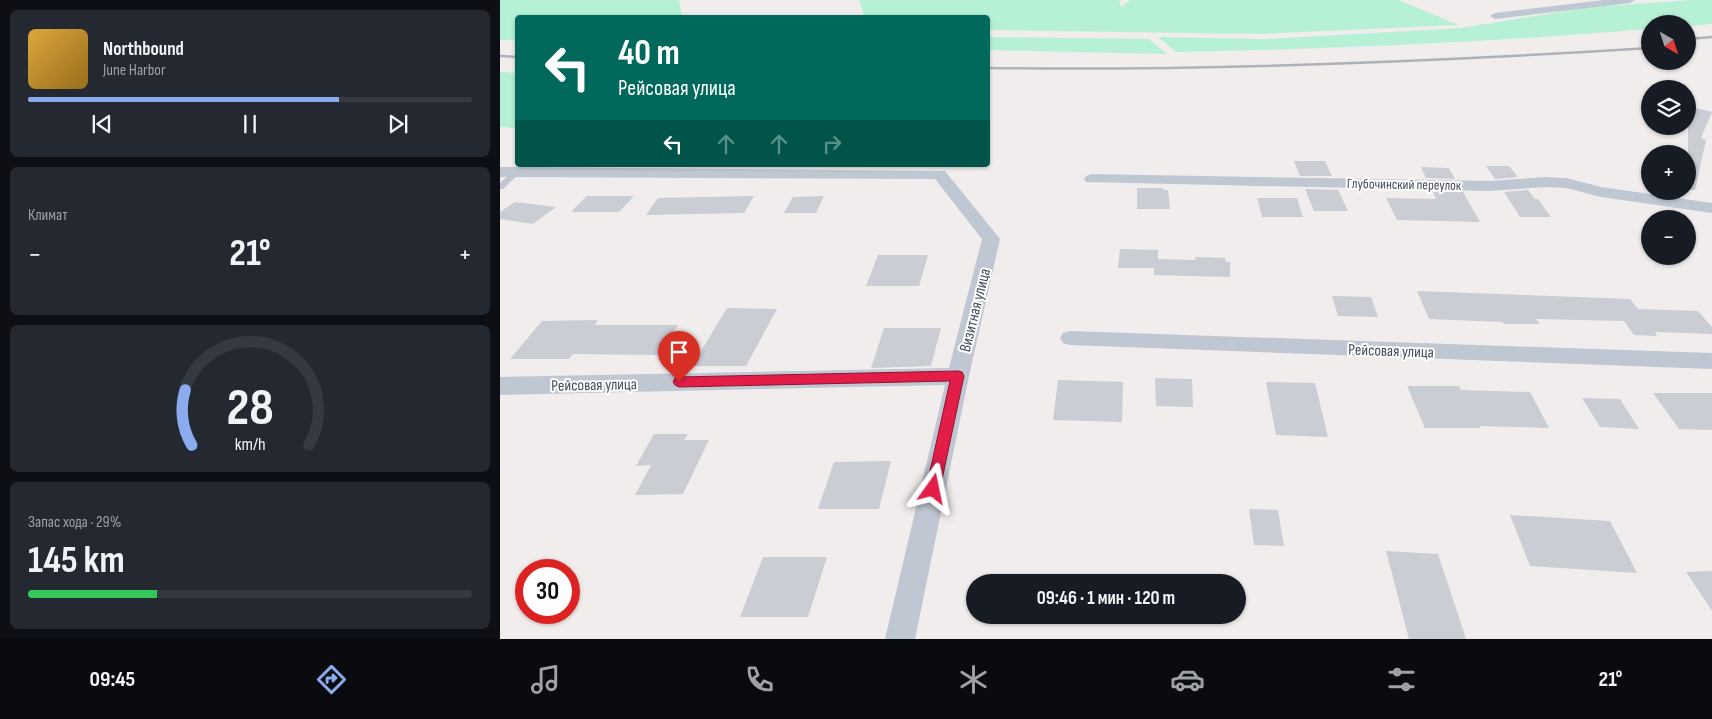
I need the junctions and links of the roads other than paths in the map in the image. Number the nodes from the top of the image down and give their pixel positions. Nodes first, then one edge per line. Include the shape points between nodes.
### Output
1 (1630, 0) edge
2 (1495, 16) dead end
3 (500, 172) edge
4 (517, 172) junction
5 (1092, 179) dead end
6 (500, 187) edge
7 (1712, 208) edge
8 (1070, 338) dead end
9 (1712, 361) edge
10 (958, 376) junction
11 (500, 386) edge
12 (900, 639) edge

1 - 2 street
3 - 4 street
4 - 6 lane
4 - 10 street, Визитная улица via 939,174 991,239
5 - 7 street, Глубочинский переулок via 1489,186 1553,182
8 - 9 street, Рейсовая улица
10 - 11 street, Рейсовая улица
10 - 12 street, Визитная улица

